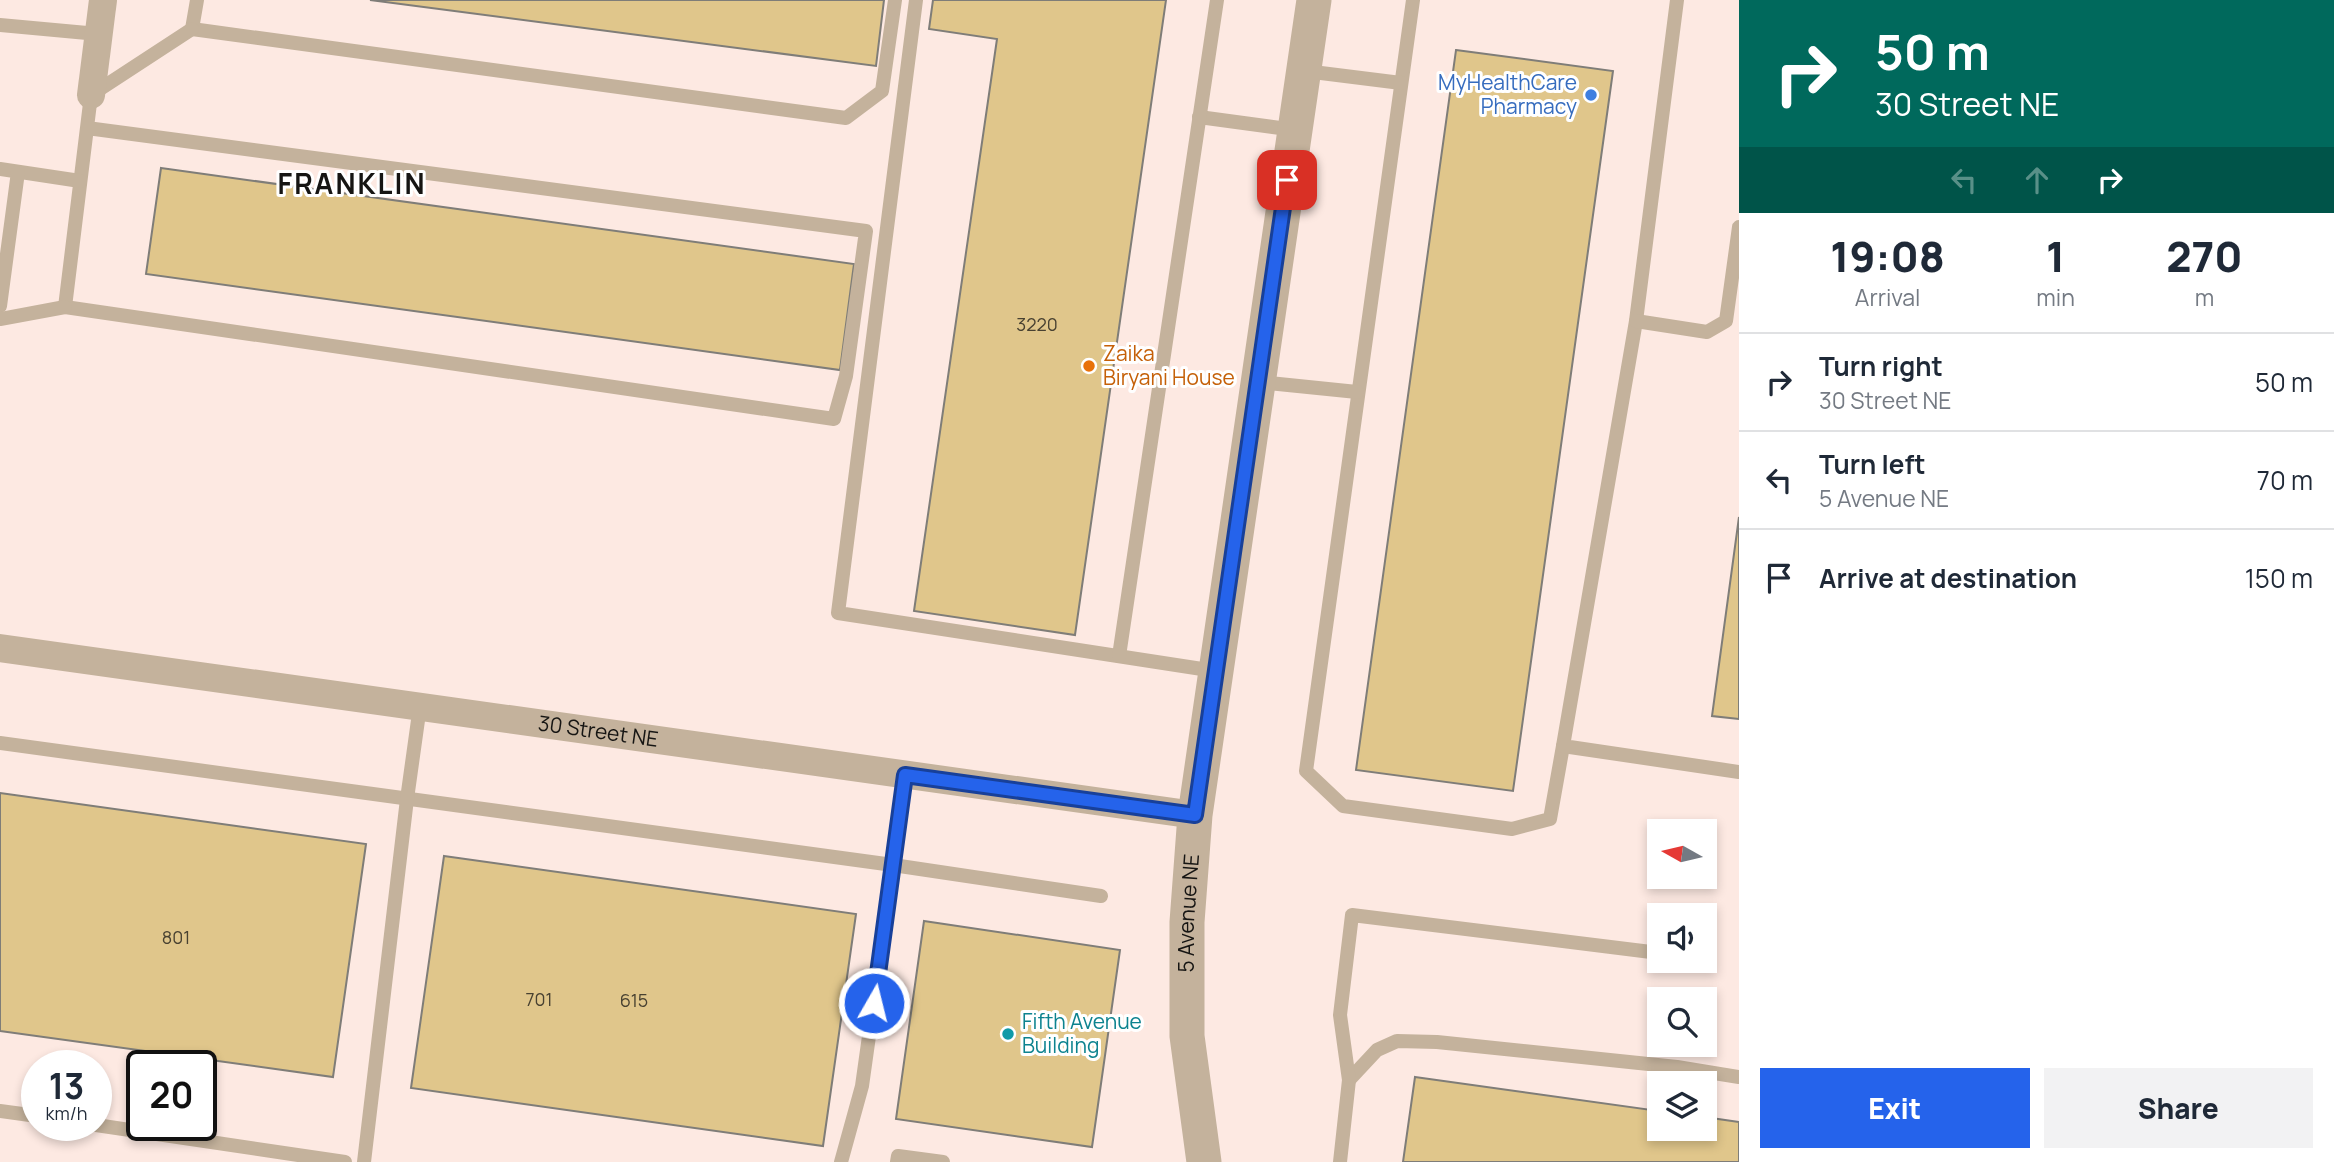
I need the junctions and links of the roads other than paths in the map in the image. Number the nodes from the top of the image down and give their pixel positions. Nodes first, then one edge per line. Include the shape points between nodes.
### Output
1 (103, 0) edge
2 (197, 0) edge
3 (895, 0) edge
4 (916, 0) edge
5 (1217, 0) edge
6 (1314, 0) edge
7 (1413, 0) edge
8 (1674, 0) edge
9 (0, 25) edge
10 (192, 29) junction
11 (98, 34) junction
12 (1303, 71) junction
13 (1401, 83) junction
14 (91, 95) junction
15 (1199, 117) junction
16 (87, 128) junction
17 (1295, 130) junction
18 (0, 169) edge
19 (18, 172) junction
20 (80, 181) junction
21 (1739, 227) edge
22 (0, 306) edge
23 (65, 307) junction
24 (0, 319) edge
25 (1636, 321) junction
26 (1258, 382) junction
27 (1357, 392) junction
28 (0, 648) edge
29 (1119, 656) junction
30 (1216, 671) junction
31 (421, 706) junction
32 (0, 743) edge
33 (1563, 746) junction
34 (1739, 772) edge
35 (905, 775) junction
36 (407, 799) junction
37 (1195, 815) junction
38 (893, 865) junction
39 (1101, 896) dead end
40 (1647, 952) edge
41 (1739, 1077) edge
42 (1349, 1080) junction
43 (0, 1111) edge
44 (21, 1114) edge
45 (112, 1127) edge
46 (345, 1162) edge
47 (364, 1162) edge
48 (841, 1162) edge
49 (897, 1162) edge
50 (943, 1162) edge
51 (1204, 1162) edge
52 (1340, 1162) edge

1 - 11 street
2 - 10 lane
3 - 10 lane via 882,91 846,118
4 - 29 lane via 838,613
5 - 15 lane
6 - 12 street, 5 Avenue NE
7 - 13 lane
8 - 25 lane
9 - 11 lane
10 - 14 lane
11 - 14 street
12 - 13 lane
12 - 17 street, 5 Avenue NE
13 - 27 lane
14 - 16 lane
15 - 17 lane
15 - 29 lane
16 - 20 lane
16 - 23 lane via 866,231 846,376 834,419
17 - 26 street, 5 Avenue NE
18 - 19 lane
19 - 20 lane
19 - 22 lane
20 - 23 lane
21 - 25 lane via 1726,321 1707,332
23 - 24 lane
25 - 33 lane
26 - 27 lane
26 - 30 street, 5 Avenue NE
27 - 33 lane via 1306,771 1342,806 1512,829 1550,819
28 - 31 street, 30 Street NE
29 - 30 lane
30 - 37 street, 5 Avenue NE
31 - 35 street, 30 Street NE
31 - 36 lane
32 - 36 lane
33 - 34 lane
35 - 37 street, 30 Street NE
35 - 38 lane
36 - 38 lane
36 - 47 lane
37 - 51 street, 5 Avenue NE via 1187,922 1187,1036
38 - 39 lane
38 - 48 lane via 862,1086
40 - 42 lane via 1352,915 1340,1015
41 - 42 lane via 1397,1041 1377,1050
42 - 52 lane
43 - 44 lane
45 - 46 lane
49 - 50 lane via 898,1156

